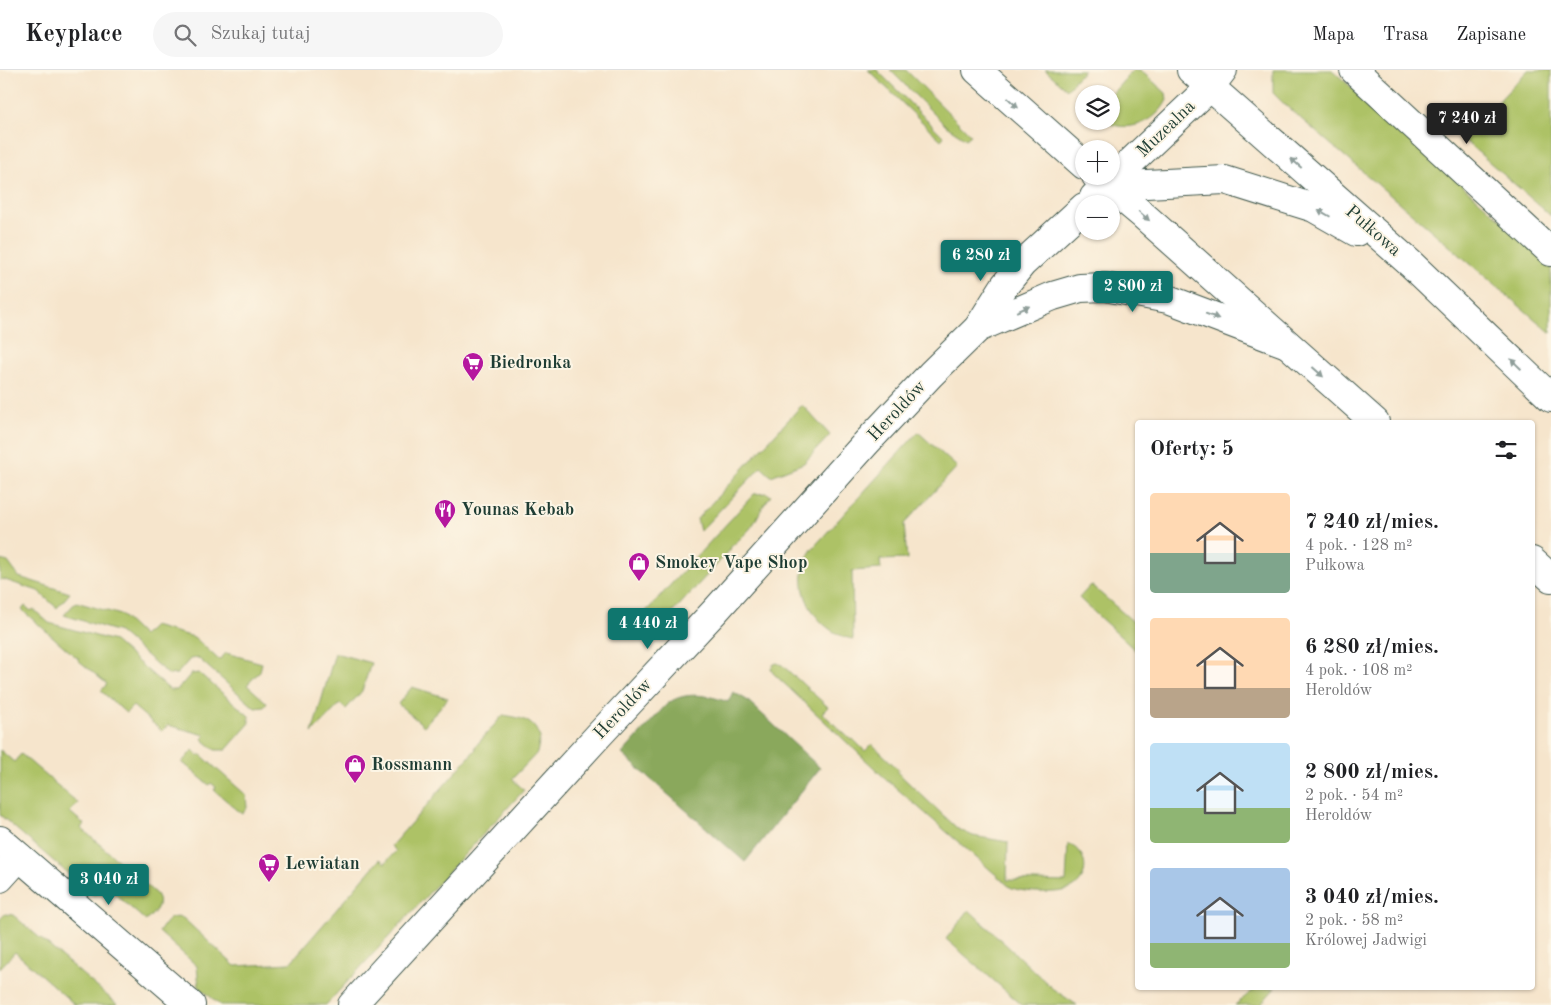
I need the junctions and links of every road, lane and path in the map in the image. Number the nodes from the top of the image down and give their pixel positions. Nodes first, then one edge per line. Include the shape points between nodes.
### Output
1 (977, 70) edge
2 (1354, 70) edge
3 (1208, 76) edge
4 (1075, 157) edge
5 (1120, 162) edge
6 (1120, 181) edge
7 (1106, 185) edge
8 (1075, 215) edge
9 (1551, 252) edge
10 (1411, 264) junction
11 (978, 328) junction
12 (1287, 344) junction
13 (1551, 398) edge
14 (1373, 420) edge
15 (1535, 564) edge
16 (1551, 578) edge
17 (10, 848) edge
18 (0, 878) edge
19 (191, 1005) edge
20 (352, 1005) edge

1 -> 4 main road
2 - 9 main road
3 - 5 main road, Muzealna
10 -> 3 main road, Pułkowa
10 -> 6 main road via 1314,208 1225,180
7 -> 12 main road
8 - 11 main road, Heroldów via 1022,264
13 -> 10 main road, Pułkowa
11 -> 12 main road, Heroldów via 1053,296 1080,288 1106,287 1168,299
11 - 20 main road, Heroldów via 867,442
12 -> 14 main road
15 - 16 main road
17 - 18 main road
17 - 19 main road

